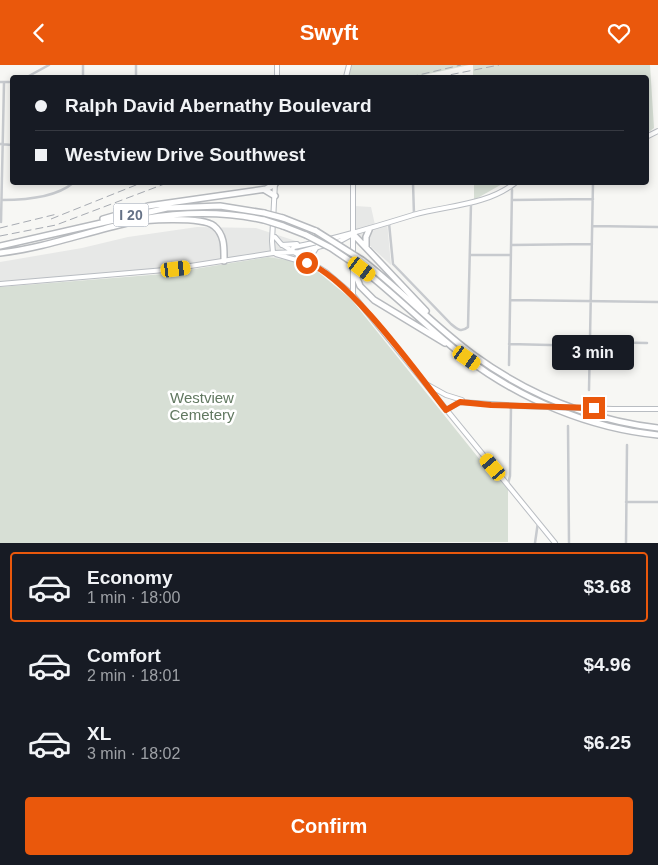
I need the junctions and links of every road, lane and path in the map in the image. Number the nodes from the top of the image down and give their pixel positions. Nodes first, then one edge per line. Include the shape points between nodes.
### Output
1 (49, 65) edge
2 (35, 73) joint
3 (31, 75) edge
4 (2, 82) edge
5 (2, 144) edge
6 (70, 185) edge
7 (272, 185) edge
8 (275, 185) edge
9 (353, 185) edge
10 (413, 185) edge
11 (510, 185) edge
12 (512, 185) edge
13 (593, 185) edge
14 (263, 190) junction
15 (275, 196) junction
16 (593, 199) junction
17 (2, 200) junction
18 (512, 200) junction
19 (471, 203) junction
20 (414, 215) junction
21 (97, 222) junction
22 (2, 223) dead end
23 (129, 223) junction
24 (389, 223) junction
25 (592, 226) junction
26 (658, 227) edge
27 (273, 229) junction
28 (369, 229) junction
29 (353, 234) junction
30 (275, 237) junction
31 (340, 241) junction
32 (281, 244) junction
33 (511, 245) junction
34 (592, 245) junction
35 (0, 246) edge
36 (317, 247) junction
37 (366, 247) junction
38 (353, 249) junction
39 (291, 251) junction
40 (0, 253) edge
41 (274, 253) junction
42 (470, 255) junction
43 (511, 255) junction
44 (224, 261) junction
45 (316, 266) junction
46 (353, 268) junction
47 (0, 284) edge
48 (352, 295) junction
49 (510, 300) junction
50 (591, 301) junction
51 (658, 302) edge
52 (434, 321) junction
53 (646, 343) dead end
54 (590, 344) junction
55 (450, 345) junction
56 (510, 345) junction
57 (509, 365) dead end
58 (424, 383) junction
59 (590, 390) dead end
60 (439, 391) junction
61 (435, 396) junction
62 (466, 402) junction
63 (511, 406) junction
64 (658, 409) edge
65 (446, 410) junction
66 (568, 426) dead end
67 (658, 428) edge
68 (658, 435) edge
69 (627, 445) dead end
70 (508, 485) junction
71 (626, 502) junction
72 (658, 502) edge
73 (538, 522) junction
74 (535, 543) edge
75 (555, 543) edge
76 (569, 543) edge
77 (626, 543) edge

1 - 2 street
2 - 3 street
4 - 5 street
5 - 17 street
6 - 17 street via 37,197
7 - 14 highway
8 - 15 main road
9 - 29 main road
10 - 20 street
11 - 19 main road
12 - 18 street
13 - 16 street
14 - 15 highway
14 - 21 highway via 133,209
15 - 27 main road
16 - 18 street
16 - 25 street
17 - 22 street
18 - 33 street
19 - 20 main road
19 - 42 street
20 - 24 main road
21 - 35 highway, I 20
21 - 52 highway, I 20, bridge via 151,210 189,206 220,206 283,218 316,231 362,260
23 - 40 highway, I 20
23 - 44 highway via 206,222 216,228 223,239
23 - 55 highway, I 20, bridge via 198,213 234,215 283,226 331,248 362,269
24 - 28 main road
24 - 42 street via 392,261 397,270 460,330 468,327
25 - 26 street
25 - 34 street
27 - 30 main road
27 - 41 main road
28 - 29 main road
28 - 37 highway
29 - 31 main road
29 - 32 main road via 346,232 298,244
29 - 37 highway
29 - 38 main road
29 - 39 main road via 294,247
30 - 32 main road
30 - 41 main road
31 - 36 main road
31 - 38 main road via 349,243
32 - 39 main road
33 - 34 street
33 - 43 street
34 - 50 street
36 - 39 main road
36 - 45 main road via 311,256
37 - 52 highway
38 - 46 main road
39 - 41 main road
39 - 45 main road
41 - 44 main road
41 - 45 main road
42 - 43 street
43 - 49 street
44 - 47 main road via 165,270
45 - 48 main road
46 - 48 main road
46 - 55 highway via 360,286 374,300
48 - 58 main road
49 - 50 street
49 - 56 street
50 - 51 street
50 - 54 street
52 - 67 highway, I 20 via 476,357 531,390 586,412
53 - 54 street
54 - 56 street
54 - 59 street
55 - 68 highway, I 20 via 500,381 553,408 616,428
56 - 57 street
58 - 60 main road
58 - 61 main road
60 - 61 main road
60 - 62 main road
61 - 65 main road
62 - 63 main road
62 - 65 main road
63 - 64 main road, bridge
63 - 70 street
65 - 70 main road
66 - 76 street
69 - 71 street
70 - 73 main road
71 - 72 street
71 - 77 street
73 - 74 street
73 - 75 main road

